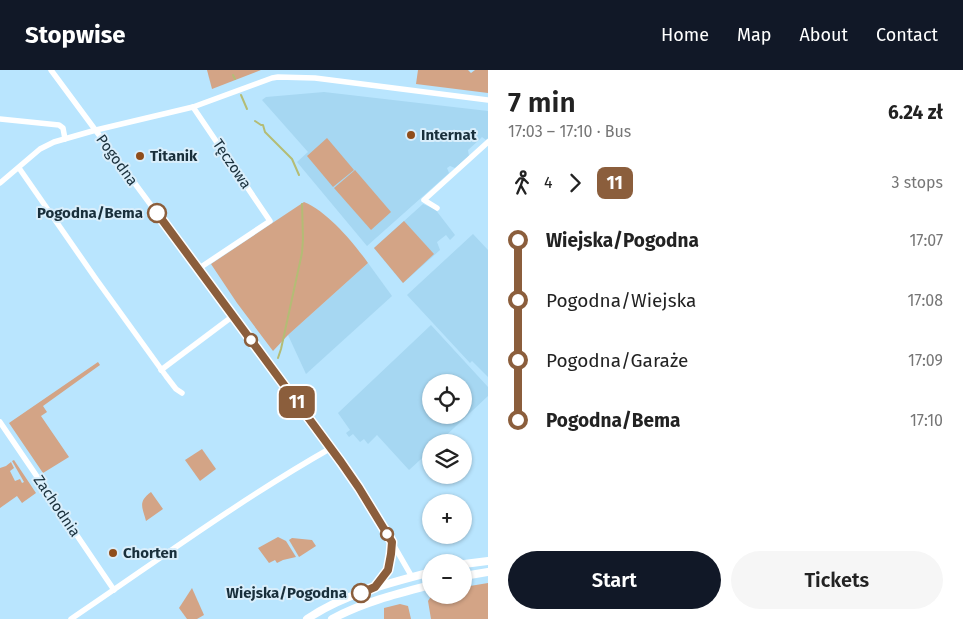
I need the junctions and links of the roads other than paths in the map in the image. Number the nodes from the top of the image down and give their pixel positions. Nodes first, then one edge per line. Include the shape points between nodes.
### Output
1 (51, 70) edge
2 (290, 74) edge
3 (488, 100) edge
4 (193, 107) junction
5 (0, 119) edge
6 (96, 130) junction
7 (65, 139) junction
8 (488, 142) edge
9 (19, 168) junction
10 (0, 183) edge
11 (437, 208) dead end
12 (198, 269) junction
13 (233, 316) junction
14 (161, 370) junction
15 (182, 392) dead end
16 (0, 422) edge
17 (331, 448) junction
18 (392, 542) junction
19 (488, 561) edge
20 (472, 563) edge
21 (488, 572) edge
22 (422, 574) edge
23 (472, 575) edge
24 (412, 577) junction
25 (375, 587) junction
26 (422, 587) edge
27 (416, 589) junction
28 (114, 590) junction
29 (71, 619) edge
30 (308, 619) edge
31 (332, 619) edge

1 - 6 street, Pogodna
2 - 3 street
2 - 4 street
4 - 6 street
4 - 12 street, Tęczowa via 270,221
5 - 7 street via 59,125
6 - 7 street
6 - 12 street, Pogodna
7 - 9 street via 47,145
8 - 11 street via 424,200
9 - 10 street
9 - 14 street
12 - 13 street, Pogodna
13 - 14 street
13 - 17 street, Pogodna
14 - 15 street
16 - 28 street, Zachodnia
17 - 18 street, Pogodna
17 - 28 street via 263,488
18 - 24 street, Pogodna
18 - 25 street via 388,570
19 - 20 main road
21 - 23 main road
22 - 24 main road
24 - 25 main road
24 - 27 main road
25 - 30 main road
26 - 27 main road
27 - 31 main road via 379,598
28 - 29 street

